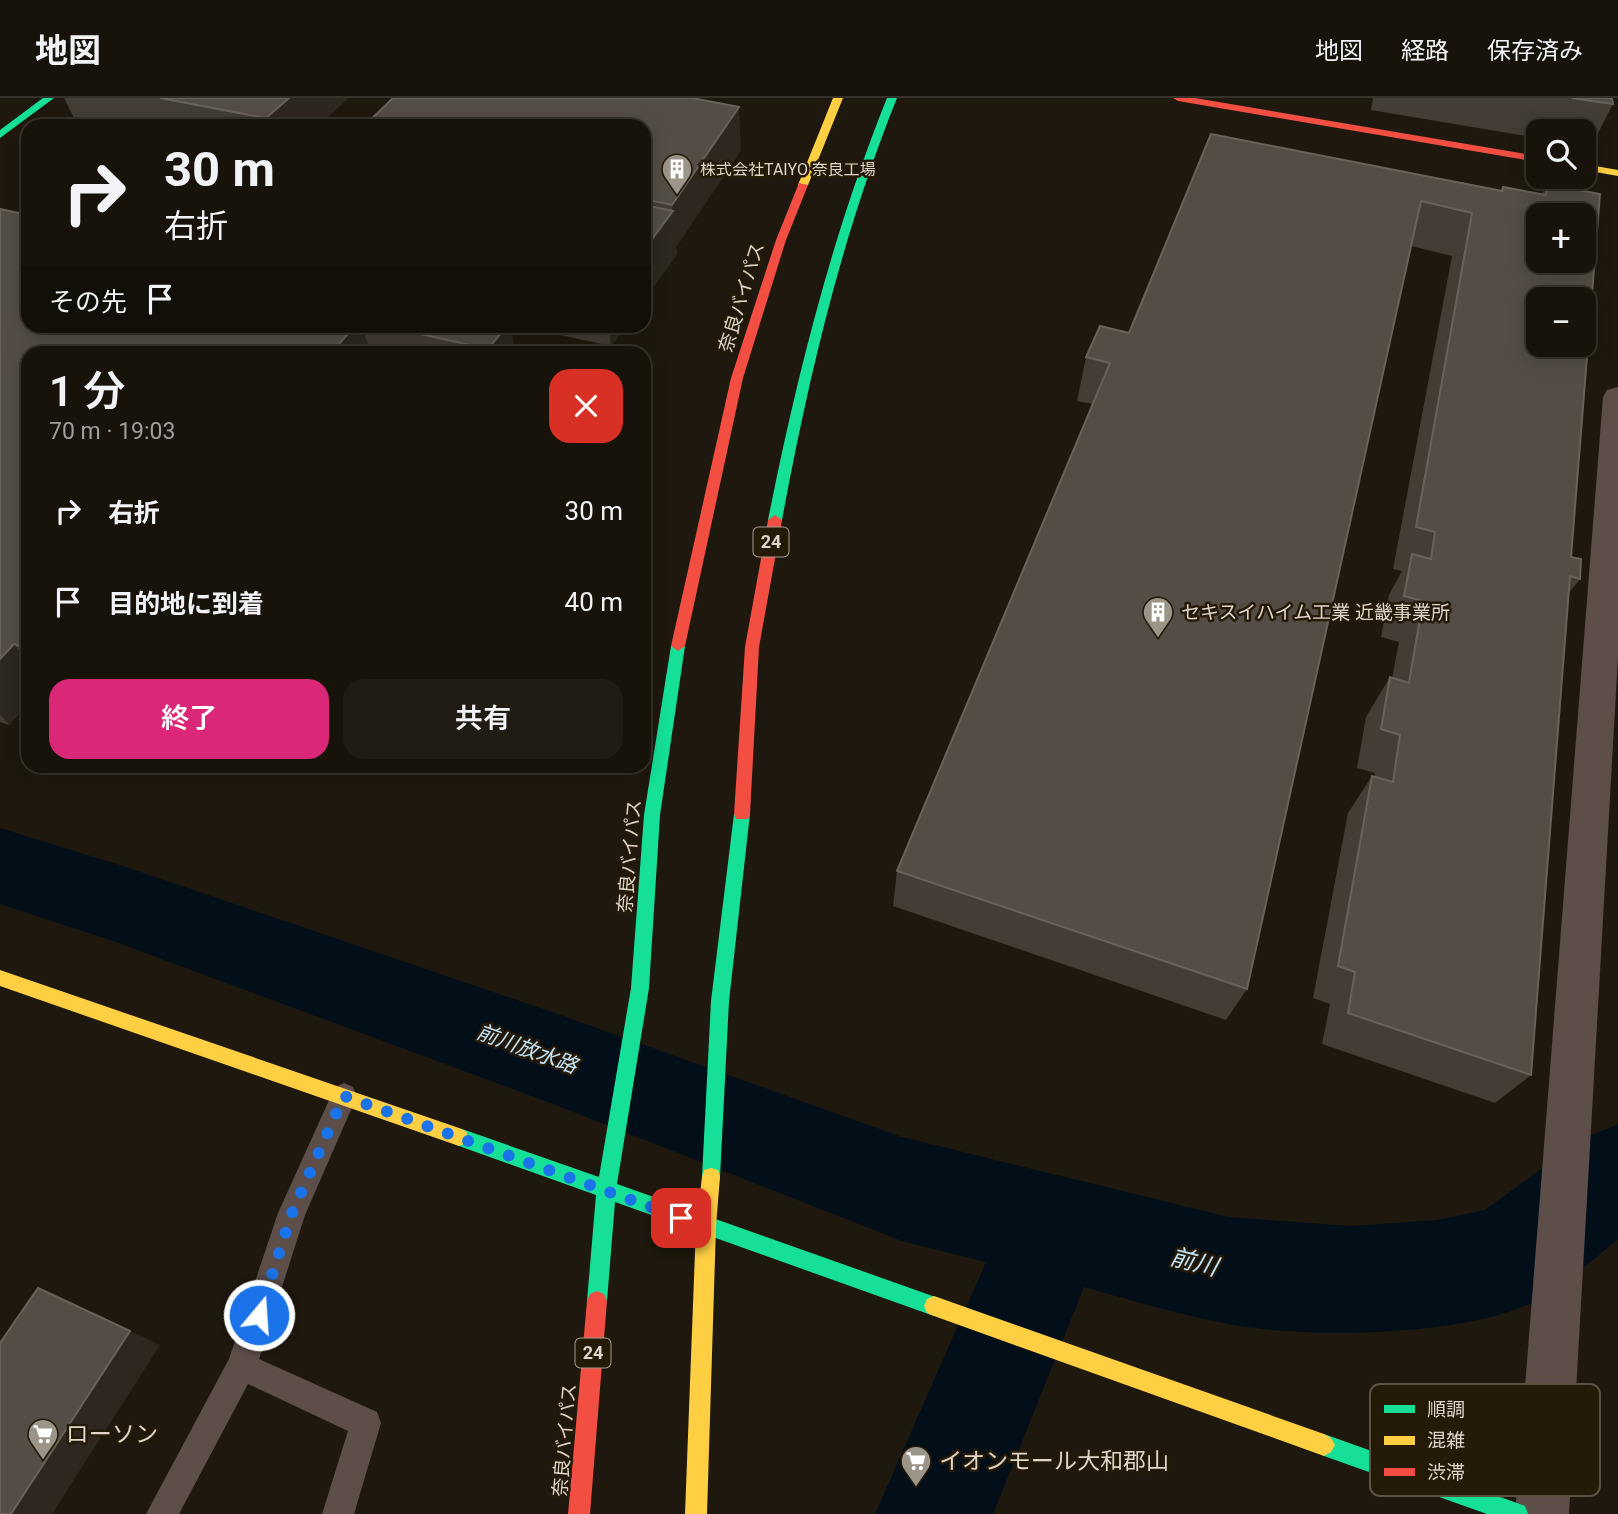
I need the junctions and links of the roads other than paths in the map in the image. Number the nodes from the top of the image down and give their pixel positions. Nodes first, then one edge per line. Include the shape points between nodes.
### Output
1 (49, 98) edge
2 (838, 98) edge
3 (892, 98) edge
4 (1178, 98) edge
5 (21, 119) edge
6 (21, 119) edge
7 (0, 135) edge
8 (1526, 157) edge
9 (1596, 169) edge
10 (1618, 173) edge
11 (1618, 397) edge
12 (0, 978) edge
13 (344, 1096) junction
14 (607, 1192) junction
15 (706, 1226) junction
16 (242, 1366) junction
17 (1551, 1384) edge
18 (1370, 1462) edge
19 (1466, 1496) edge
20 (1543, 1496) edge
21 (162, 1514) edge
22 (338, 1514) edge
23 (579, 1514) edge
24 (696, 1514) edge
25 (1517, 1514) edge
26 (1542, 1514) edge

1 - 6 main road
2 - 14 main road, 奈良バイパス / 24 via 781,240 741,365 680,636 652,815 640,988
3 - 15 main road, 24 via 837,245 800,388 752,647 741,828 720,1001 715,1143
4 - 8 main road
5 - 7 main road
9 - 10 main road
11 - 17 street
12 - 13 main road
13 - 14 main road
13 - 16 lane via 292,1213
14 - 15 main road
14 - 23 main road, 奈良バイパス / 24
15 - 18 main road
15 - 24 main road, 24
16 - 21 lane
16 - 22 lane via 366,1423
19 - 25 main road
20 - 26 street

